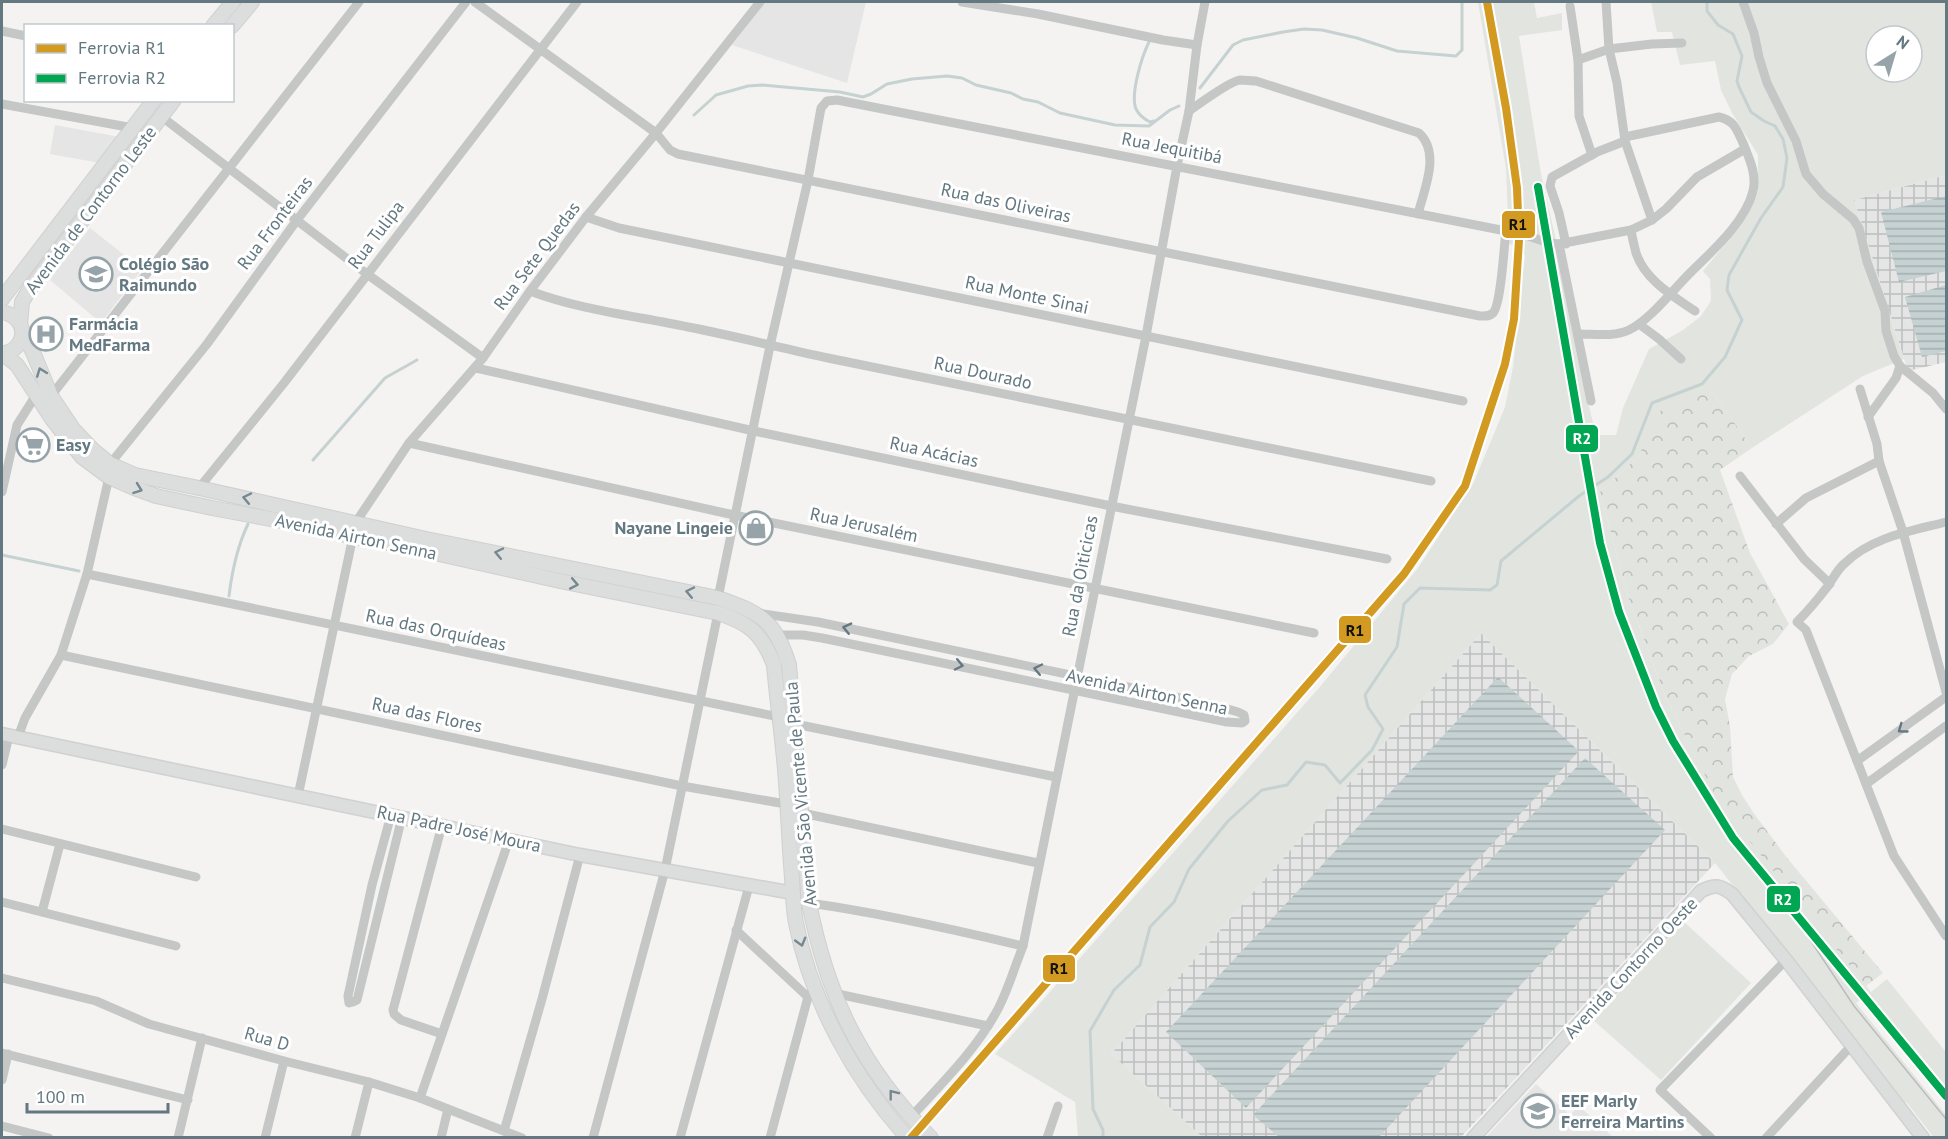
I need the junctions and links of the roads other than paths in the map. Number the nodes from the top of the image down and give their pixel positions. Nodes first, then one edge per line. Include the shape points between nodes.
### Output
1 (233, 2) edge
2 (252, 2) edge
3 (359, 2) edge
4 (466, 2) edge
5 (475, 2) edge
6 (577, 2) edge
7 (760, 2) edge
8 (962, 2) edge
9 (1204, 2) edge
10 (1606, 2) edge
11 (1743, 2) edge
12 (1570, 6) dead end
13 (215, 24) edge
14 (234, 24) edge
15 (2, 31) edge
16 (24, 36) edge
17 (1682, 43) dead end
18 (1197, 45) junction
19 (540, 48) junction
20 (1609, 49) junction
21 (1578, 60) junction
22 (152, 102) edge
23 (173, 102) edge
24 (2, 104) edge
25 (1189, 111) junction
26 (162, 117) junction
27 (133, 128) junction
28 (656, 133) junction
29 (1625, 139) junction
30 (1745, 149) junction
31 (1592, 155) junction
32 (1177, 166) junction
33 (229, 168) junction
34 (808, 180) junction
35 (1418, 214) junction
36 (586, 217) junction
37 (297, 220) junction
38 (1652, 220) junction
39 (1631, 230) junction
40 (1506, 231) junction
41 (1563, 244) junction
42 (1161, 253) junction
43 (789, 263) junction
44 (367, 274) junction
45 (530, 291) junction
46 (1671, 294) junction
47 (2, 299) edge
48 (1695, 311) dead end
49 (2, 312) edge
50 (1639, 324) junction
51 (21, 327) junction
52 (1579, 334) junction
53 (1146, 336) junction
54 (770, 346) junction
55 (2, 354) edge
56 (483, 358) junction
57 (1680, 359) dead end
58 (1900, 366) junction
59 (476, 368) junction
60 (1860, 389) dead end
61 (36, 395) junction
62 (51, 396) junction
63 (1462, 401) dead end
64 (1591, 401) dead end
65 (1947, 409) edge
66 (1868, 417) junction
67 (1129, 421) junction
68 (754, 431) junction
69 (410, 443) junction
70 (1879, 461) junction
71 (110, 471) junction
72 (1740, 476) dead end
73 (1431, 481) dead end
74 (199, 488) junction
75 (2, 492) edge
76 (1111, 506) junction
77 (734, 515) junction
78 (356, 522) junction
79 (1947, 522) edge
80 (1776, 524) junction
81 (1903, 532) junction
82 (354, 537) junction
83 (401, 539) junction
84 (425, 544) junction
85 (1387, 560) dead end
86 (87, 574) junction
87 (1830, 584) junction
88 (1095, 589) junction
89 (718, 598) junction
90 (718, 613) junction
91 (757, 613) junction
92 (334, 626) junction
93 (1314, 633) dead end
94 (777, 635) junction
95 (760, 636) joint
96 (937, 648) junction
97 (61, 655) junction
98 (934, 660) junction
99 (1077, 677) junction
100 (1074, 689) junction
101 (1947, 692) edge
102 (1947, 697) edge
103 (700, 701) junction
104 (316, 709) junction
105 (778, 717) junction
106 (795, 724) junction
107 (1947, 726) edge
108 (10, 736) edge
109 (1857, 761) junction
110 (2, 765) edge
111 (791, 768) junction
112 (1056, 777) junction
113 (1866, 784) junction
114 (682, 786) junction
115 (298, 796) junction
116 (786, 804) junction
117 (802, 813) junction
118 (396, 816) junction
119 (442, 825) junction
120 (2, 829) edge
121 (509, 840) junction
122 (60, 844) junction
123 (580, 855) junction
124 (1038, 863) junction
125 (665, 870) junction
126 (196, 877) dead end
127 (372, 885) junction
128 (749, 886) junction
129 (384, 889) junction
130 (793, 893) junction
131 (2, 902) edge
132 (809, 903) junction
133 (42, 912) junction
134 (736, 930) junction
135 (1947, 936) edge
136 (177, 946) dead end
137 (1023, 946) junction
138 (357, 952) junction
139 (368, 955) junction
140 (1786, 960) junction
141 (2, 978) edge
142 (811, 992) junction
143 (833, 993) junction
144 (988, 1026) junction
145 (442, 1034) junction
146 (202, 1038) junction
147 (1851, 1046) junction
148 (5, 1054) edge
149 (284, 1061) junction
150 (2, 1080) edge
151 (369, 1082) junction
152 (420, 1098) junction
153 (188, 1100) junction
154 (1058, 1106) dead end
155 (448, 1109) junction
156 (911, 1117) junction
157 (2, 1126) edge
158 (504, 1131) junction
159 (1770, 1136) edge
160 (49, 1137) edge
161 (178, 1137) edge
162 (265, 1137) edge
163 (355, 1137) edge
164 (441, 1137) edge
165 (522, 1137) edge
166 (593, 1137) edge
167 (680, 1137) edge
168 (770, 1137) edge
169 (908, 1137) edge
170 (932, 1137) edge
171 (1047, 1137) edge
172 (1473, 1137) edge
173 (1711, 1137) edge
174 (1923, 1137) edge

1 - 13 main road
2 - 14 main road
3 - 33 street
4 - 37 street, Rua Fronteiras
5 - 19 street, Rua das Oliveiras
6 - 19 street, Rua Tulipa
7 - 28 street, Rua Sete Quedas
8 - 18 street
9 - 18 street, Rua da Oiticicas
10 - 20 street
11 - 58 street via 1767,83 1796,141 1806,174 1858,228 1885,311 1886,331
12 - 21 street
15 - 16 street
17 - 20 street
18 - 25 street, Rua da Oiticicas
19 - 28 street, Rua das Oliveiras
19 - 44 street, Rua Tulipa
20 - 21 street
20 - 29 street
21 - 31 street via 1579,116
22 - 27 main road, Avenida de Contorno Leste
23 - 26 main road, Avenida de Contorno Leste
24 - 27 street
25 - 32 street, Rua da Oiticicas
25 - 35 street via 1228,84 1256,81 1419,133 1425,139 1430,161
26 - 33 street
26 - 51 main road, Avenida de Contorno Leste via 29,290 22,302
27 - 47 main road, Avenida de Contorno Leste
28 - 34 street, Rua das Oliveiras via 678,154
28 - 36 street, Rua Sete Quedas
29 - 30 street via 1719,117 1732,122
29 - 31 street
29 - 38 street
30 - 38 street via 1697,177
30 - 46 street via 1753,168 1754,184 1748,204 1723,240
31 - 41 street via 1550,181
32 - 34 street, Rua Jequitibá via 837,100 827,101 821,108
32 - 35 street, Rua Jequitibá
32 - 42 street, Rua da Oiticicas
33 - 37 street
33 - 62 street
34 - 42 street, Rua das Oliveiras
34 - 43 street
35 - 40 street, Rua Jequitibá
36 - 43 street, Rua Monte Sinai via 619,228
36 - 45 street, Rua Sete Quedas
37 - 44 street
37 - 71 street, Rua Fronteiras
38 - 39 street
39 - 41 street
39 - 46 street via 1636,254 1644,268
40 - 41 street, Rua Jequitibá
40 - 42 street, Rua das Oliveiras via 1499,302 1489,316
41 - 52 street
42 - 53 street, Rua da Oiticicas
43 - 53 street, Rua Monte Sinai
43 - 54 street
44 - 56 street
44 - 74 street, Rua Tulipa
45 - 54 street, Rua Dourado
45 - 56 street, Rua Sete Quedas
46 - 48 street
46 - 50 street
49 - 51 main road
50 - 52 street via 1625,332
50 - 57 street
51 - 55 main road via 20,343
62 -> 51 main road, Avenida Airton Senna
52 - 64 street
53 - 63 street, Rua Monte Sinai
53 - 67 street, Rua da Oiticicas
54 - 67 street, Rua Dourado
54 - 68 street
55 - 61 main road, Avenida Airton Senna via 17,365
56 - 59 street, Rua Sete Quedas
58 - 65 street
58 - 66 street
59 - 68 street, Rua Acácias
59 - 69 street, Rua Sete Quedas
60 - 66 street
61 - 71 main road, Avenida Airton Senna via 82,457
61 - 75 street via 17,425
62 - 71 main road, Avenida Airton Senna via 73,429
66 - 70 street
67 - 73 street, Rua Dourado
67 - 76 street, Rua da Oiticicas
68 - 76 street, Rua Acácias
68 - 77 street
69 - 77 street, Rua Jerusalém
69 - 78 street, Rua Sete Quedas
70 - 80 street via 1806,498
70 - 81 street
71 - 74 main road, Avenida Airton Senna
71 -> 82 main road, Avenida Airton Senna via 156,496
71 - 86 street
72 - 80 street
78 -> 74 main road, Avenida Airton Senna
76 - 85 street, Rua Acácias
76 - 88 street, Rua da Oiticicas
77 - 88 street, Rua Jerusalém
77 - 89 street
78 - 82 street, Rua Sete Quedas
78 - 83 main road, Avenida Airton Senna
79 - 81 street
80 - 87 street via 1804,560
81 - 87 street via 1854,554
81 - 101 street
82 - 83 main road, Avenida Airton Senna
82 - 92 street, Rua Sete Quedas
83 - 84 main road, Avenida Airton Senna
89 -> 84 main road, Avenida Airton Senna
84 -> 90 main road, Avenida Airton Senna via 560,581
86 - 92 street, Rua das Orquídeas
86 - 97 street
87 - 109 street via 1797,622 1806,630
88 - 93 street, Rua Jerusalém
88 - 99 street, Rua da Oiticicas
89 - 91 main road, Avenida Airton Senna
90 - 95 main road, Avenida Airton Senna via 735,618
90 - 103 street
91 - 94 main road, Avenida Airton Senna
96 -> 91 street, Avenida Airton Senna
92 - 103 street, Rua das Orquídeas
92 - 104 street, Rua Sete Quedas
94 - 98 street, Avenida Airton Senna via 803,635
94 - 106 main road, Avenida São Vicente de Paula via 789,665
95 - 105 main road, Avenida São Vicente de Paula via 774,665
96 - 98 street
99 -> 96 street, Avenida Airton Senna
97 - 104 street, Rua das Flores
97 - 108 street via 26,718
98 -> 100 street, Avenida Airton Senna
99 - 100 street, Rua da Oiticicas
99 - 100 street, Avenida Airton Senna via 1214,705 1244,715 1245,721 1227,722
100 - 112 street, Rua da Oiticicas
102 -> 109 street
103 - 105 street, Rua das Orquídeas
103 - 114 street
104 - 114 street, Rua das Flores
104 - 115 street, Rua Sete Quedas
105 - 111 main road, Avenida São Vicente de Paula
106 - 111 main road, Avenida São Vicente de Paula
106 - 112 street
107 - 113 street
108 - 110 street
108 - 115 street, Rua Padre José Moura
109 - 113 street
111 - 116 main road, Avenida São Vicente de Paula
111 - 117 main road, Avenida São Vicente de Paula
112 - 124 street, Rua da Oiticicas
113 - 135 street via 1894,856
114 - 116 street, Rua das Flores
114 - 125 street
115 - 118 street, Rua Padre José Moura
116 - 130 main road, Avenida São Vicente de Paula
117 - 124 street
117 - 132 main road, Avenida São Vicente de Paula
118 - 119 street, Rua Padre José Moura
118 - 127 street
118 - 129 street
119 - 121 street, Rua Padre José Moura
119 - 145 street via 394,1005 397,1018
120 - 122 street
121 - 123 street, Rua Padre José Moura
121 - 145 street
122 - 126 street
122 - 133 street
123 - 125 street, Rua Padre José Moura
123 - 158 street
124 - 137 street, Rua da Oiticicas
125 - 128 street, Rua Padre José Moura
125 - 166 street
127 - 129 street
127 - 138 street
128 - 130 street, Rua Padre José Moura
128 - 134 street
129 - 139 street
130 -> 142 main road, Avenida São Vicente de Paula
131 - 133 street
132 - 137 street
132 - 143 main road, Avenida São Vicente de Paula
133 - 136 street
134 - 142 street
134 - 167 street
137 - 144 street, Rua da Oiticicas via 1004,997
138 - 139 street
138 - 139 street via 349,1003 357,1000
140 - 147 street, Avenida Contorno Oeste
140 - 172 street, Avenida Contorno Oeste via 1732,894 1712,885 1701,891
140 - 173 street via 1660,1090
141 - 146 street, Rua D via 96,1001 149,1024
142 - 168 street
142 - 169 main road, Avenida São Vicente de Paula via 869,1089
143 - 144 street
156 -> 143 main road, Avenida São Vicente de Paula via 857,1044
144 - 156 street, Rua da Oiticicas
145 - 152 street
146 - 149 street, Rua D
146 - 153 street
147 - 159 street
147 - 174 street, Avenida Contorno Oeste
148 - 150 street
148 - 153 street
149 - 151 street, Rua D
149 - 162 street
151 - 152 street, Rua D
151 - 163 street
152 - 155 street, Rua D
153 - 161 street
154 - 171 street
155 - 158 street, Rua D
155 - 164 street
156 - 170 main road, Avenida São Vicente de Paula
157 - 160 street
158 - 165 street, Rua D

